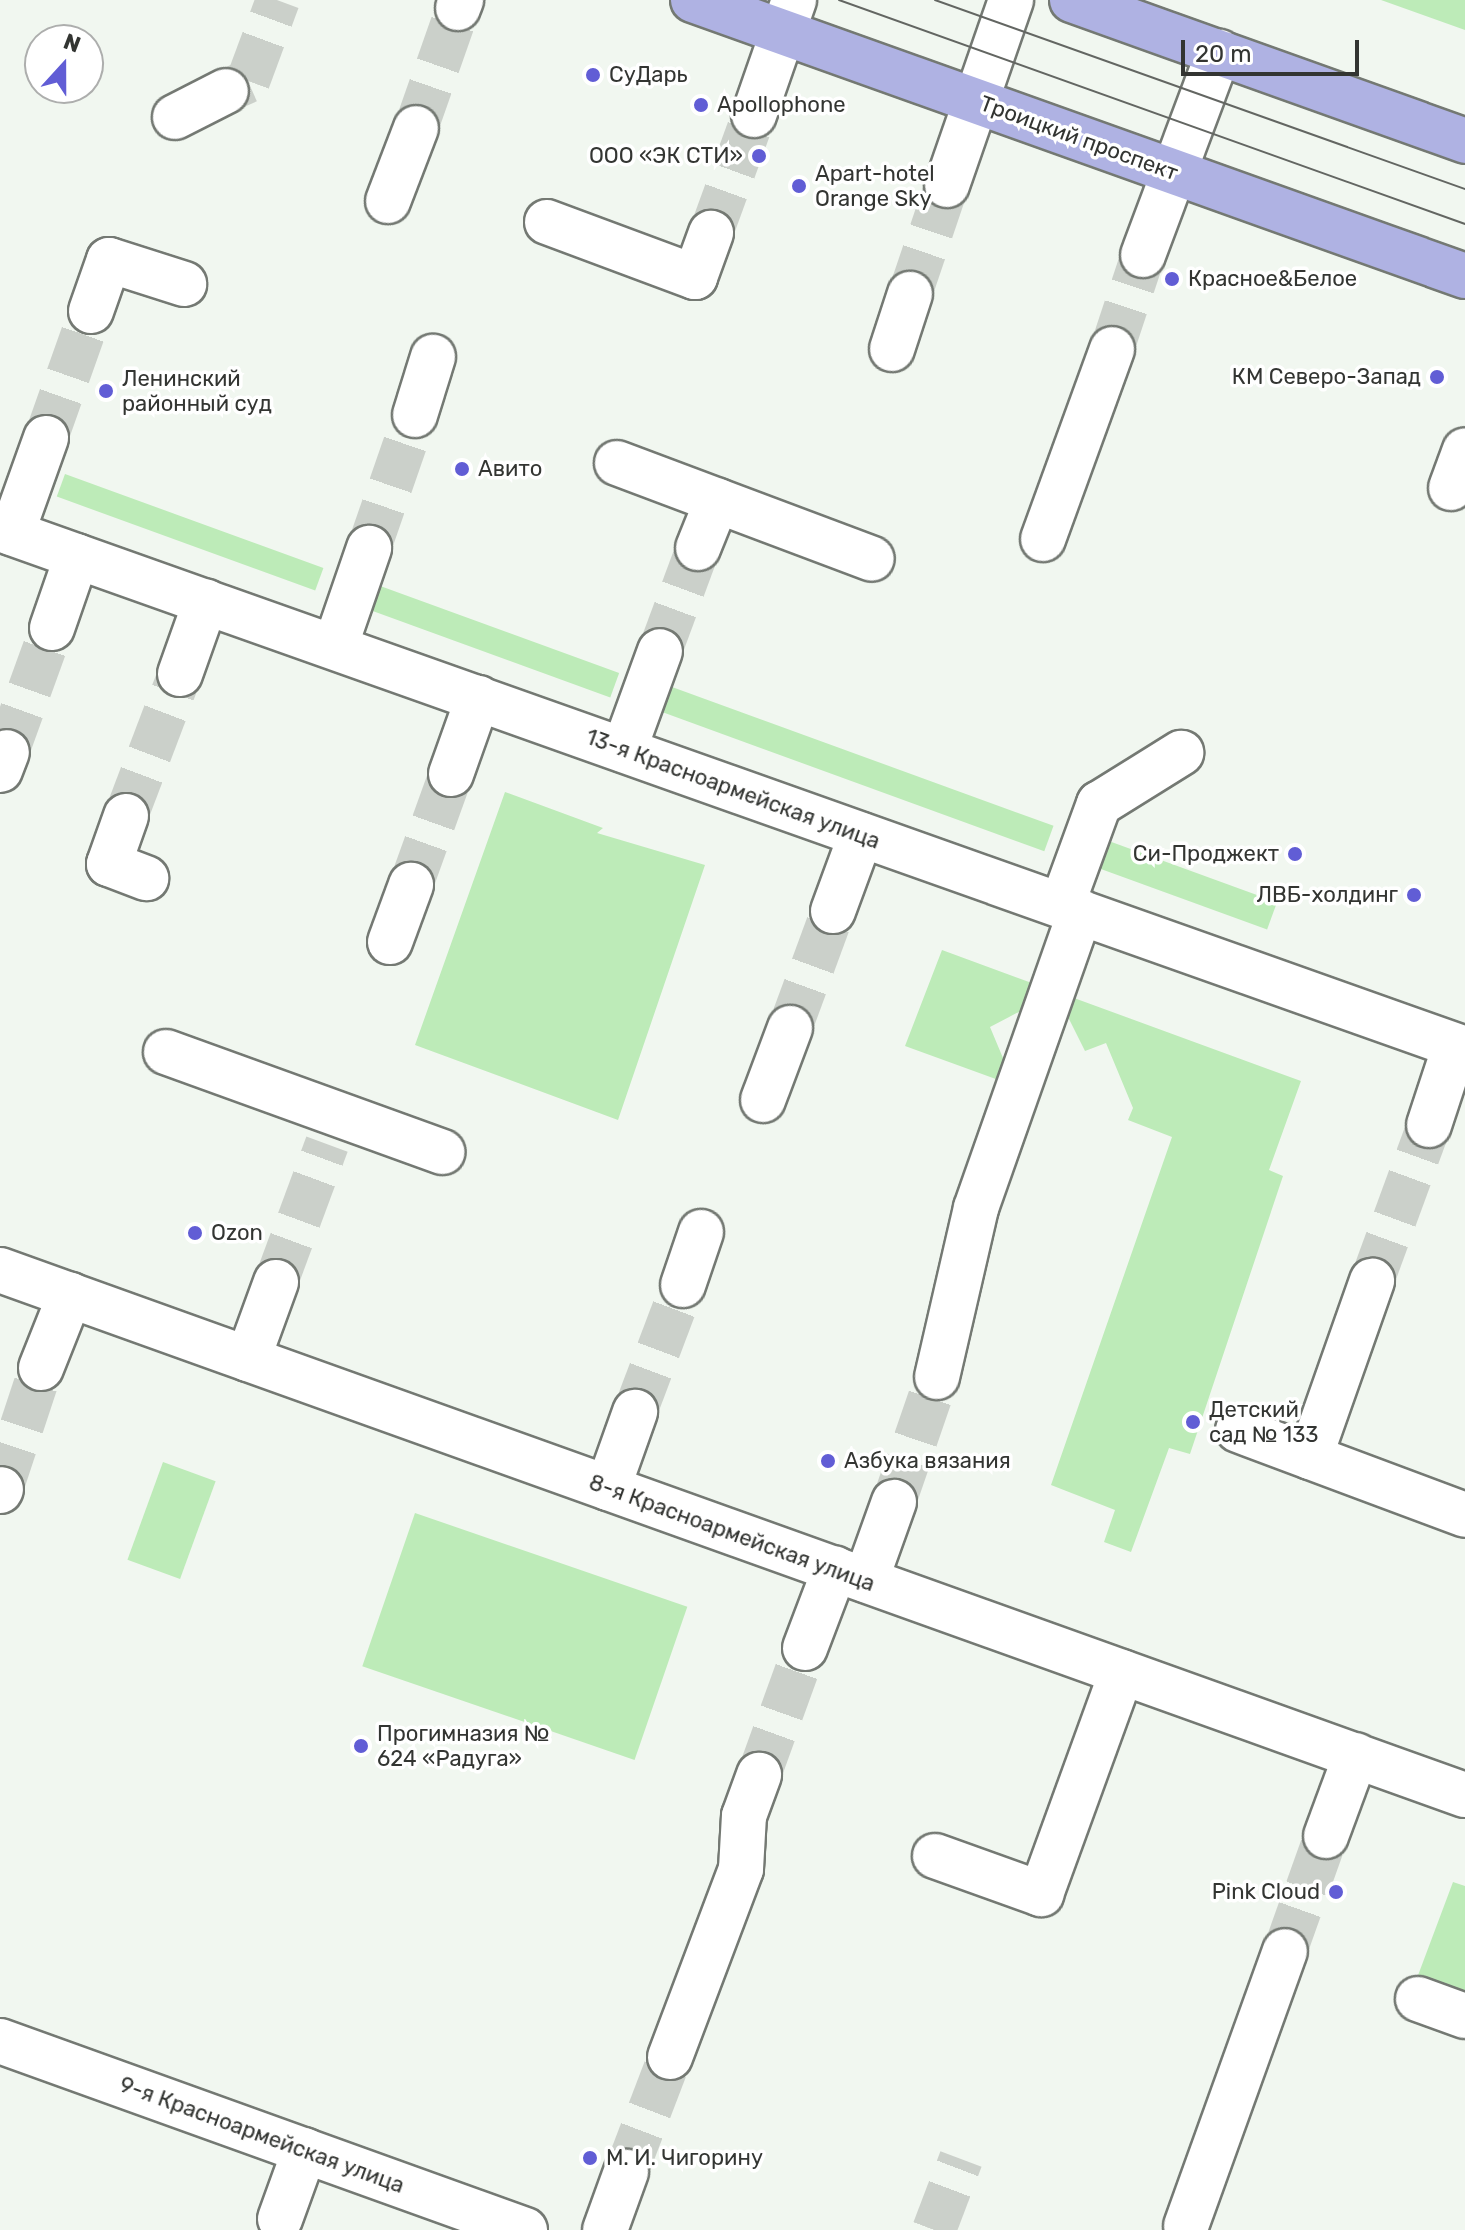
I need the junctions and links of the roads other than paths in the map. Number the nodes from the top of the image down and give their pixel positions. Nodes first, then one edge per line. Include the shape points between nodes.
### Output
1 (694, 0) edge
2 (1011, 0) edge
3 (1072, 0) edge
4 (789, 16) edge
5 (1219, 52) junction
6 (226, 91) tunnel mouth
7 (976, 101) junction
8 (754, 115) tunnel mouth
9 (175, 117) dead end
10 (416, 128) tunnel mouth
11 (1465, 141) edge
12 (1174, 172) junction
13 (947, 185) tunnel mouth
14 (388, 201) dead end
15 (547, 222) dead end
16 (711, 233) tunnel mouth
17 (1143, 255) tunnel mouth
18 (1465, 276) edge
19 (184, 284) dead end
20 (910, 294) tunnel mouth
21 (91, 311) tunnel mouth
22 (892, 349) dead end
23 (1112, 349) tunnel mouth
24 (433, 357) dead end
25 (415, 415) tunnel mouth
26 (46, 438) tunnel mouth
27 (617, 463) dead end
28 (717, 501) junction
29 (6, 531) edge
30 (1043, 539) dead end
31 (369, 548) tunnel mouth
32 (698, 548) tunnel mouth
33 (77, 556) junction
34 (872, 559) dead end
35 (206, 601) junction
36 (52, 628) tunnel mouth
37 (335, 647) junction
38 (660, 651) tunnel mouth
39 (180, 674) tunnel mouth
40 (478, 698) junction
41 (624, 750) junction
42 (1181, 753) dead end
43 (451, 774) tunnel mouth
44 (126, 816) tunnel mouth
45 (861, 835) junction
46 (146, 878) dead end
47 (411, 885) tunnel mouth
48 (1071, 909) junction
49 (833, 911) tunnel mouth
50 (390, 942) dead end
51 (790, 1028) tunnel mouth
52 (1460, 1047) edge
53 (166, 1052) dead end
54 (763, 1100) dead end
55 (1429, 1125) tunnel mouth
56 (442, 1152) dead end
57 (701, 1232) dead end
58 (0, 1270) edge
59 (1372, 1281) tunnel mouth
60 (276, 1282) tunnel mouth
61 (683, 1285) tunnel mouth
62 (70, 1295) junction
63 (248, 1359) junction
64 (41, 1368) tunnel mouth
65 (937, 1377) tunnel mouth
66 (635, 1412) tunnel mouth
67 (1238, 1430) dead end
68 (1310, 1457) junction
69 (608, 1488) junction
70 (894, 1502) tunnel mouth
71 (1465, 1515) edge
72 (850, 1575) junction
73 (805, 1648) tunnel mouth
74 (1122, 1672) junction
75 (1356, 1755) junction
76 (759, 1775) tunnel mouth
77 (1462, 1785) edge
78 (1326, 1836) tunnel mouth
79 (935, 1856) dead end
80 (1285, 1951) tunnel mouth
81 (1418, 1999) dead end
82 (1465, 2016) edge
83 (0, 2041) edge
84 (670, 2057) tunnel mouth
85 (305, 2150) junction
86 (626, 2172) tunnel mouth
87 (280, 2219) dead end
88 (1186, 2226) dead end
89 (525, 2230) edge
90 (605, 2230) edge

1 - 4 main road, Троицкий проспект
2 - 7 street
3 - 5 main road
4 - 7 main road, Троицкий проспект
4 - 8 street
5 - 11 main road
5 - 12 street
6 - 9 street
7 - 12 main road, Троицкий проспект
7 - 13 street
10 - 14 street
12 - 17 street
12 - 18 main road, Троицкий проспект
15 - 16 street via 695,277
19 - 21 street via 109,260
20 - 22 street
23 - 30 street
24 - 25 street
26 - 29 street
27 - 28 street
28 - 32 street
28 - 34 street
29 - 33 street, 13-я Красноармейская улица
31 - 37 street
33 - 35 street, 13-я Красноармейская улица
33 - 36 street
35 - 37 street, 13-я Красноармейская улица
35 - 39 street
37 - 40 street, 13-я Красноармейская улица
38 - 41 street
40 - 41 street, 13-я Красноармейская улица
40 - 43 street
41 - 45 street, 13-я Красноармейская улица
42 - 48 street via 1099,804
44 - 46 street via 109,864
45 - 48 street, 13-я Красноармейская улица
45 - 49 street
47 - 50 street
48 - 52 street, 13-я Красноармейская улица
48 - 65 street via 976,1208
51 - 54 street
52 - 55 street
53 - 56 street via 332,1129
57 - 61 street
58 - 62 street, 8-я Красноармейская улица
59 - 68 street
60 - 63 street
62 - 63 street, 8-я Красноармейская улица
62 - 64 street
63 - 69 street, 8-я Красноармейская улица
66 - 69 street
67 - 68 street
68 - 71 street
69 - 72 street, 8-я Красноармейская улица
70 - 72 street
72 - 73 street
72 - 74 street, 8-я Красноармейская улица
74 - 75 street, 8-я Красноармейская улица
74 - 79 street via 1041,1894
75 - 77 street, 8-я Красноармейская улица
75 - 78 street
76 - 84 street via 744,1816 741,1869
80 - 88 street
81 - 82 street
83 - 85 street, 9-я Красноармейская улица
85 - 87 street
85 - 89 street, 9-я Красноармейская улица
86 - 90 street

